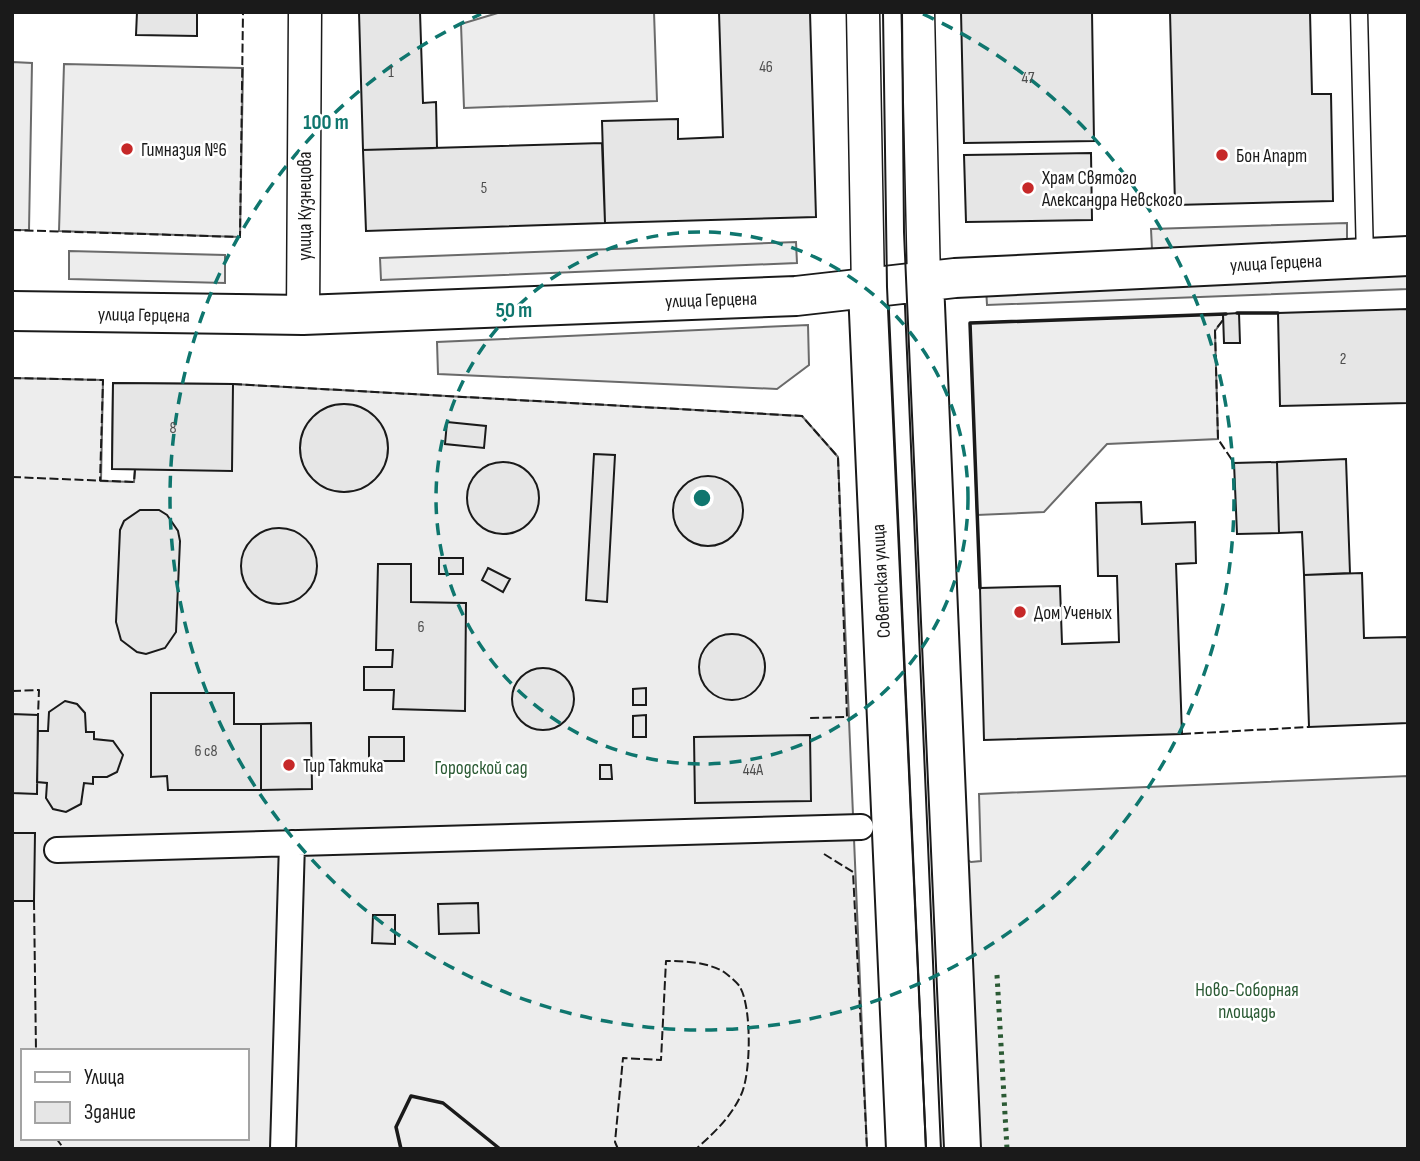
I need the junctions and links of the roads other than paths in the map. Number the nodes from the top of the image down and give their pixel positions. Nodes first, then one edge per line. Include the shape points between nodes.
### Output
1 (305, 12) edge
2 (863, 12) edge
3 (918, 12) edge
4 (1359, 12) edge
5 (1408, 256) edge
6 (1365, 258) junction
7 (923, 282) junction
8 (868, 290) junction
9 (12, 311) edge
10 (303, 315) junction
11 (861, 827) dead end
12 (292, 843) junction
13 (57, 850) dead end
14 (283, 1149) edge
15 (906, 1149) edge
16 (961, 1149) edge

1 - 10 street, улица Кузнецова
2 - 8 street, Советская улица
3 - 7 street
4 - 6 lane
5 - 6 street, улица Герцена
6 - 7 street, улица Герцена
7 - 8 street, улица Герцена
7 - 16 street
8 - 10 street, улица Герцена
8 - 15 street, Советская улица
9 - 10 street, улица Герцена
11 - 12 street
12 - 13 street
12 - 14 street

